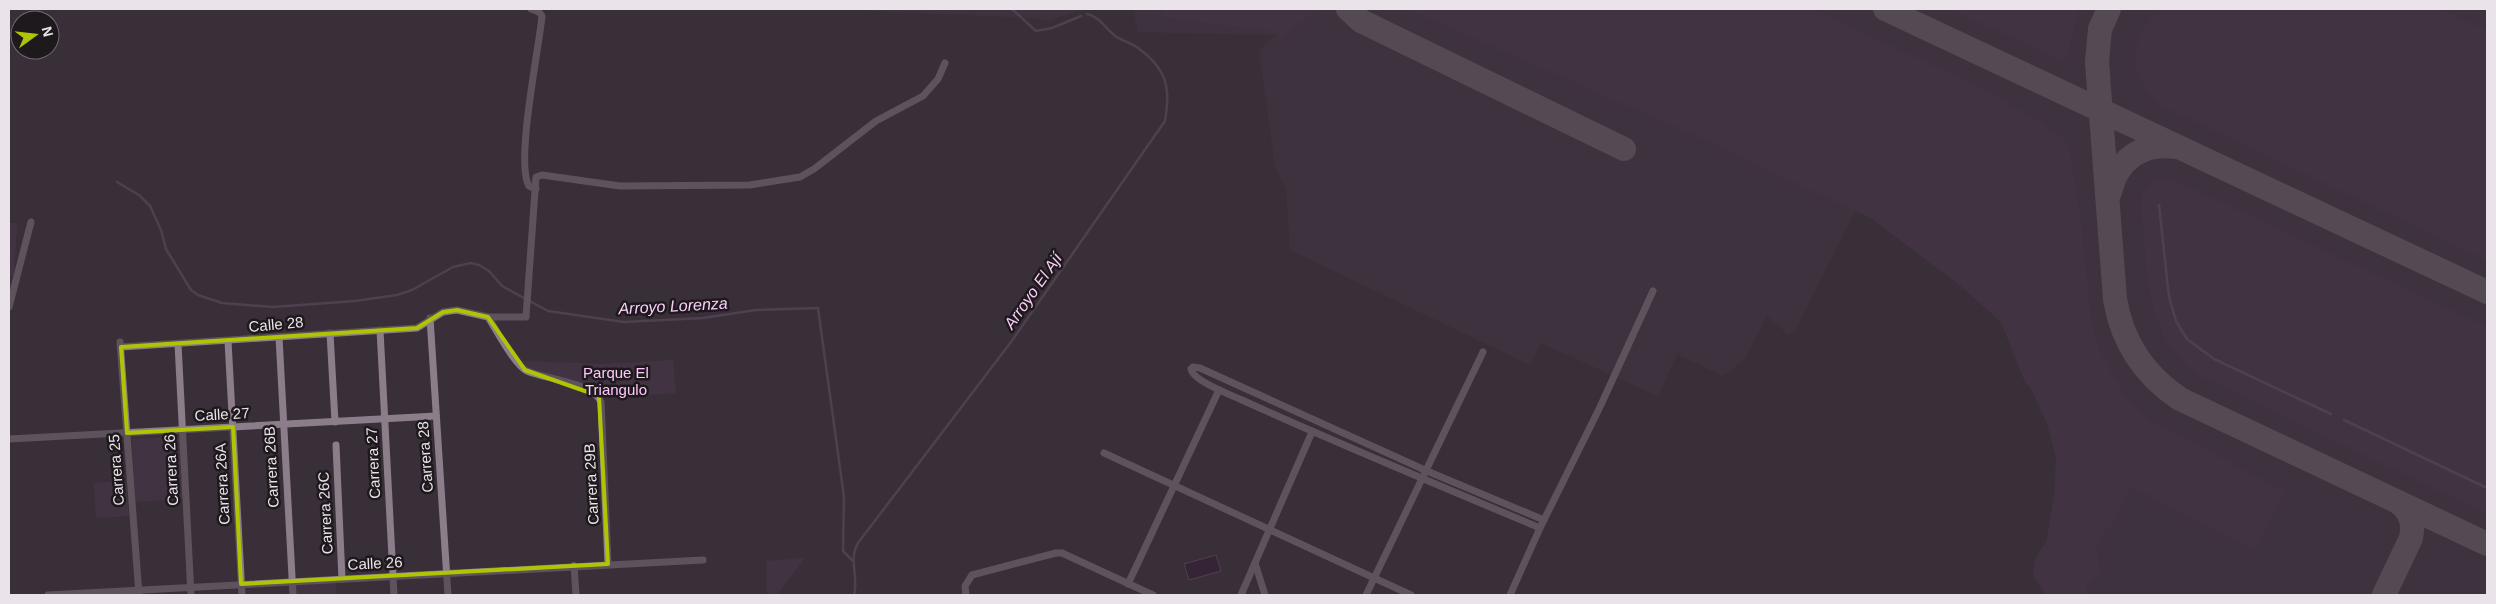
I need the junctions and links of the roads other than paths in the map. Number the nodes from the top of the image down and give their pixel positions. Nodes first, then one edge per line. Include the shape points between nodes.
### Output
1 (531, 9) edge
2 (945, 63) dead end
3 (536, 189) junction
4 (30, 222) dead end
5 (1652, 292) dead end
6 (9, 307) edge
7 (488, 317) junction
8 (430, 318) junction
9 (380, 330) junction
10 (330, 333) junction
11 (278, 338) junction
12 (228, 341) junction
13 (120, 344) joint
14 (178, 344) junction
15 (1483, 352) dead end
16 (1219, 390) junction
17 (436, 416) junction
18 (385, 419) junction
19 (335, 422) junction
20 (282, 424) junction
21 (233, 427) junction
22 (183, 430) junction
23 (1312, 432) junction
24 (127, 433) junction
25 (9, 439) edge
26 (336, 445) dead end
27 (1104, 453) dead end
28 (1426, 470) junction
29 (1423, 478) junction
30 (1174, 486) junction
31 (1544, 520) junction
32 (1270, 528) junction
33 (1540, 528) junction
34 (703, 560) dead end
35 (1255, 563) junction
36 (608, 564) junction
37 (574, 566) junction
38 (446, 573) junction
39 (393, 576) junction
40 (342, 578) junction
41 (1375, 578) junction
42 (292, 581) junction
43 (241, 584) junction
44 (1128, 584) junction
45 (191, 587) junction
46 (139, 593) edge
47 (92, 594) edge
48 (48, 595) edge
49 (191, 595) edge
50 (242, 595) edge
51 (293, 595) edge
52 (394, 595) edge
53 (448, 595) edge
54 (576, 595) edge
55 (966, 595) edge
56 (1153, 595) edge
57 (1241, 595) edge
58 (1265, 595) edge
59 (1366, 595) edge
60 (1411, 595) edge
61 (1510, 595) edge

1 - 3 street via 542,16 524,175 529,186
2 - 3 street via 935,84 923,96 876,121 800,177 750,185 620,186 542,175 536,177
3 - 7 street, Calle 28 via 526,317
4 - 6 street
5 - 31 street
7 - 8 street, Calle 28 via 457,310
7 - 36 street, Carrera 29B via 525,370 599,396
8 - 9 street, Calle 28 via 417,328
8 - 17 street, Carrera 28
9 - 10 street, Calle 28
9 - 18 street, Carrera 27
10 - 11 street, Calle 28
10 - 19 street
11 - 12 street, Calle 28
11 - 20 street, Carrera 26B
12 - 14 street, Calle 28
12 - 21 street, Carrera 26A
13 - 14 street, Calle 28
13 - 24 street, Carrera 25
14 - 22 street, Carrera 26
15 - 28 street
16 - 23 street
16 - 28 street via 1194,376 1193,367
16 - 30 street
17 - 18 street, Calle 27
17 - 38 street, Carrera 28
18 - 19 street, Calle 27
18 - 39 street, Carrera 27
19 - 20 street, Calle 27
20 - 21 street, Calle 27
20 - 42 street, Carrera 26B
21 - 22 street, Calle 27
21 - 43 street, Carrera 26A
22 - 24 street, Calle 27
22 - 45 street, Carrera 26
23 - 29 street
23 - 32 street
24 - 25 street, Calle 27
24 - 46 street, Carrera 25
26 - 40 street, Carrera 26C
27 - 30 street
28 - 29 street
28 - 31 street
29 - 33 street
29 - 41 street
30 - 32 street
30 - 44 street
31 - 33 street
32 - 35 street
32 - 41 street
33 - 61 street
34 - 36 street, Calle 26
35 - 57 street
35 - 58 street
36 - 37 street, Calle 26
37 - 38 street, Calle 26
37 - 54 street
38 - 39 street, Calle 26
38 - 53 street, Carrera 28
39 - 40 street, Calle 26
39 - 52 street, Carrera 27
40 - 42 street, Calle 26
41 - 59 street
41 - 60 street
42 - 43 street, Calle 26
42 - 51 street, Carrera 26B
43 - 45 street, Calle 26
43 - 50 street, Carrera 26A
44 - 55 street via 1056,552 972,575 965,586
44 - 56 street
45 - 46 street, Calle 26
45 - 49 street, Carrera 26
46 - 47 street, Calle 26
47 - 48 street, Calle 26

